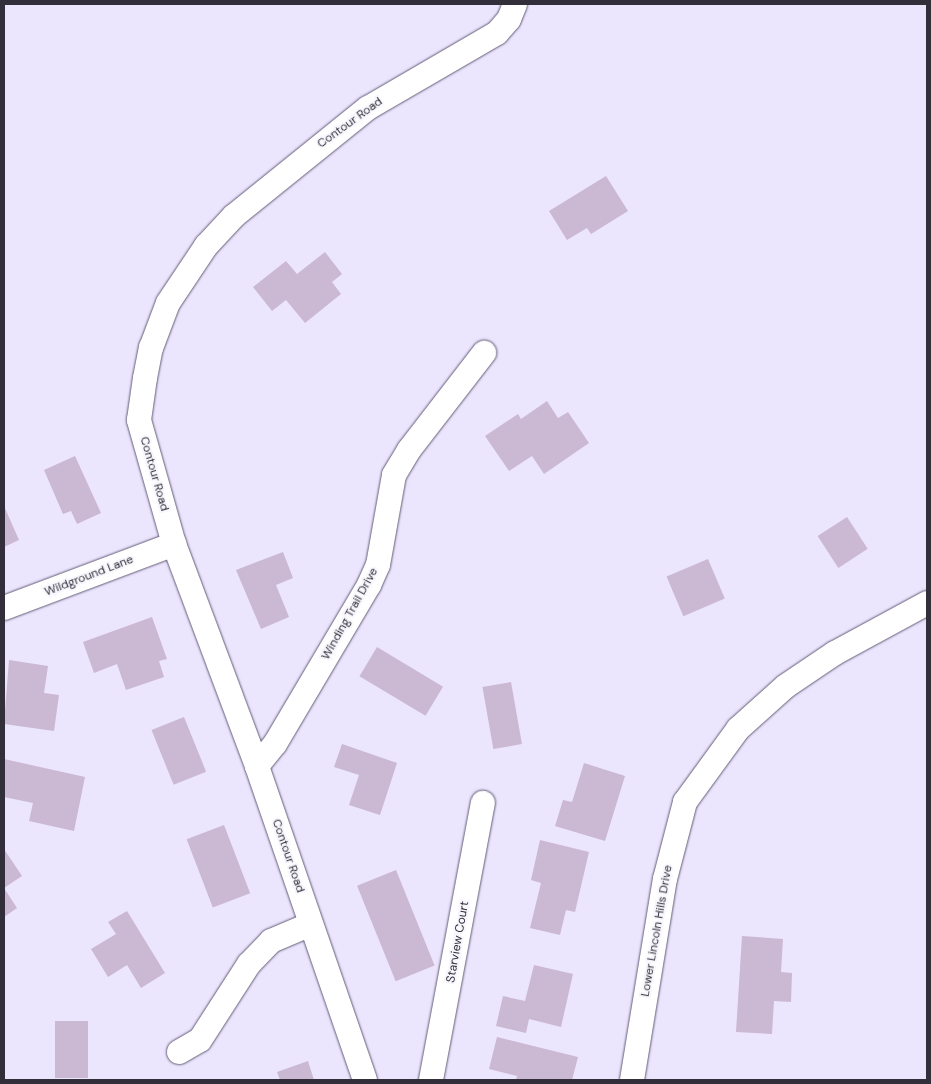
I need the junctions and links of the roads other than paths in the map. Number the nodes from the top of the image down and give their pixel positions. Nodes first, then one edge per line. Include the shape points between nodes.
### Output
1 (515, 4) edge
2 (484, 354) dead end
3 (174, 544) junction
4 (927, 603) edge
5 (4, 608) edge
6 (257, 766) junction
7 (483, 803) dead end
8 (312, 924) junction
9 (179, 1052) dead end
10 (365, 1080) edge
11 (431, 1080) edge
12 (632, 1080) edge

1 - 3 street, Contour Road via 509,19 497,33 368,108 268,185 234,216 188,272 168,303 151,348 139,420
2 - 6 street, Winding Trail Drive via 409,450 394,475 378,565 369,585 275,744
3 - 5 street, Wildground Lane
3 - 6 street, Contour Road
4 - 12 street, Lower Lincoln Hills Drive via 835,653 786,686 738,729 686,802 665,878
6 - 8 street, Contour Road
7 - 11 street, Starview Court
8 - 9 street via 271,941 249,964 200,1040
8 - 10 street, Contour Road

